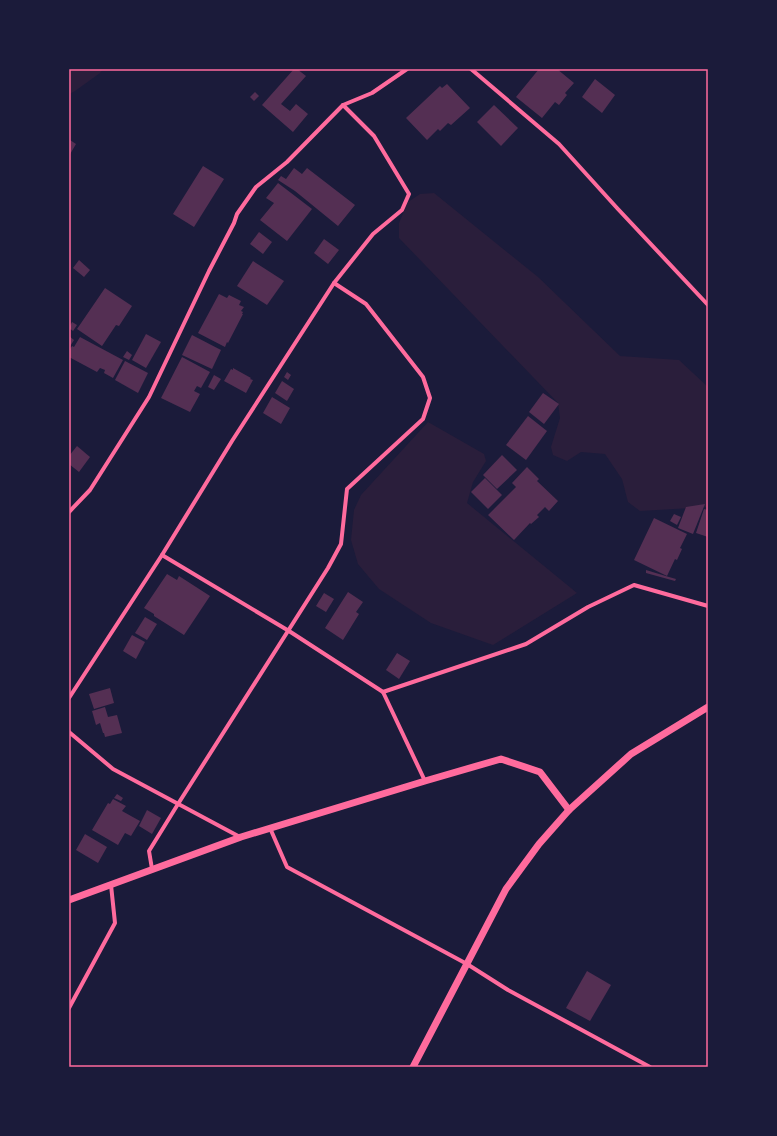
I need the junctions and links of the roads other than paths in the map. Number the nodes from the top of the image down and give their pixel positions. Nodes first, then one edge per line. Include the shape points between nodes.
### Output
1 (407, 69) edge
2 (471, 69) edge
3 (343, 105) junction
4 (334, 283) junction
5 (708, 305) edge
6 (69, 512) edge
7 (162, 555) junction
8 (708, 606) edge
9 (289, 630) junction
10 (382, 692) junction
11 (69, 698) edge
12 (708, 707) edge
13 (69, 732) edge
14 (425, 781) junction
15 (178, 804) junction
16 (568, 810) junction
17 (270, 828) junction
18 (241, 837) junction
19 (152, 869) junction
20 (111, 885) junction
21 (69, 900) edge
22 (467, 964) junction
23 (69, 1008) edge
24 (412, 1067) edge
25 (650, 1067) edge

1 - 3 street via 372,93
2 - 5 street via 559,144
3 - 4 street via 374,136 409,194 402,210 373,234
3 - 6 street via 287,162 256,187 245,202 149,397 90,490
4 - 7 street
4 - 9 street via 366,304 423,377 430,398 423,419 347,489 341,544
7 - 9 street
7 - 11 street
8 - 10 street via 634,584 588,607 526,644
9 - 10 street
9 - 15 street
10 - 14 street
12 - 16 street via 631,754
13 - 15 street via 113,769
14 - 16 street via 501,759 540,772
14 - 17 street
15 - 18 street
15 - 19 street via 149,851
16 - 22 street via 539,844 506,890
17 - 18 street
17 - 22 street via 287,867
18 - 19 street
19 - 20 street
20 - 21 street
20 - 23 street via 115,923
22 - 24 street
22 - 25 street via 508,990

